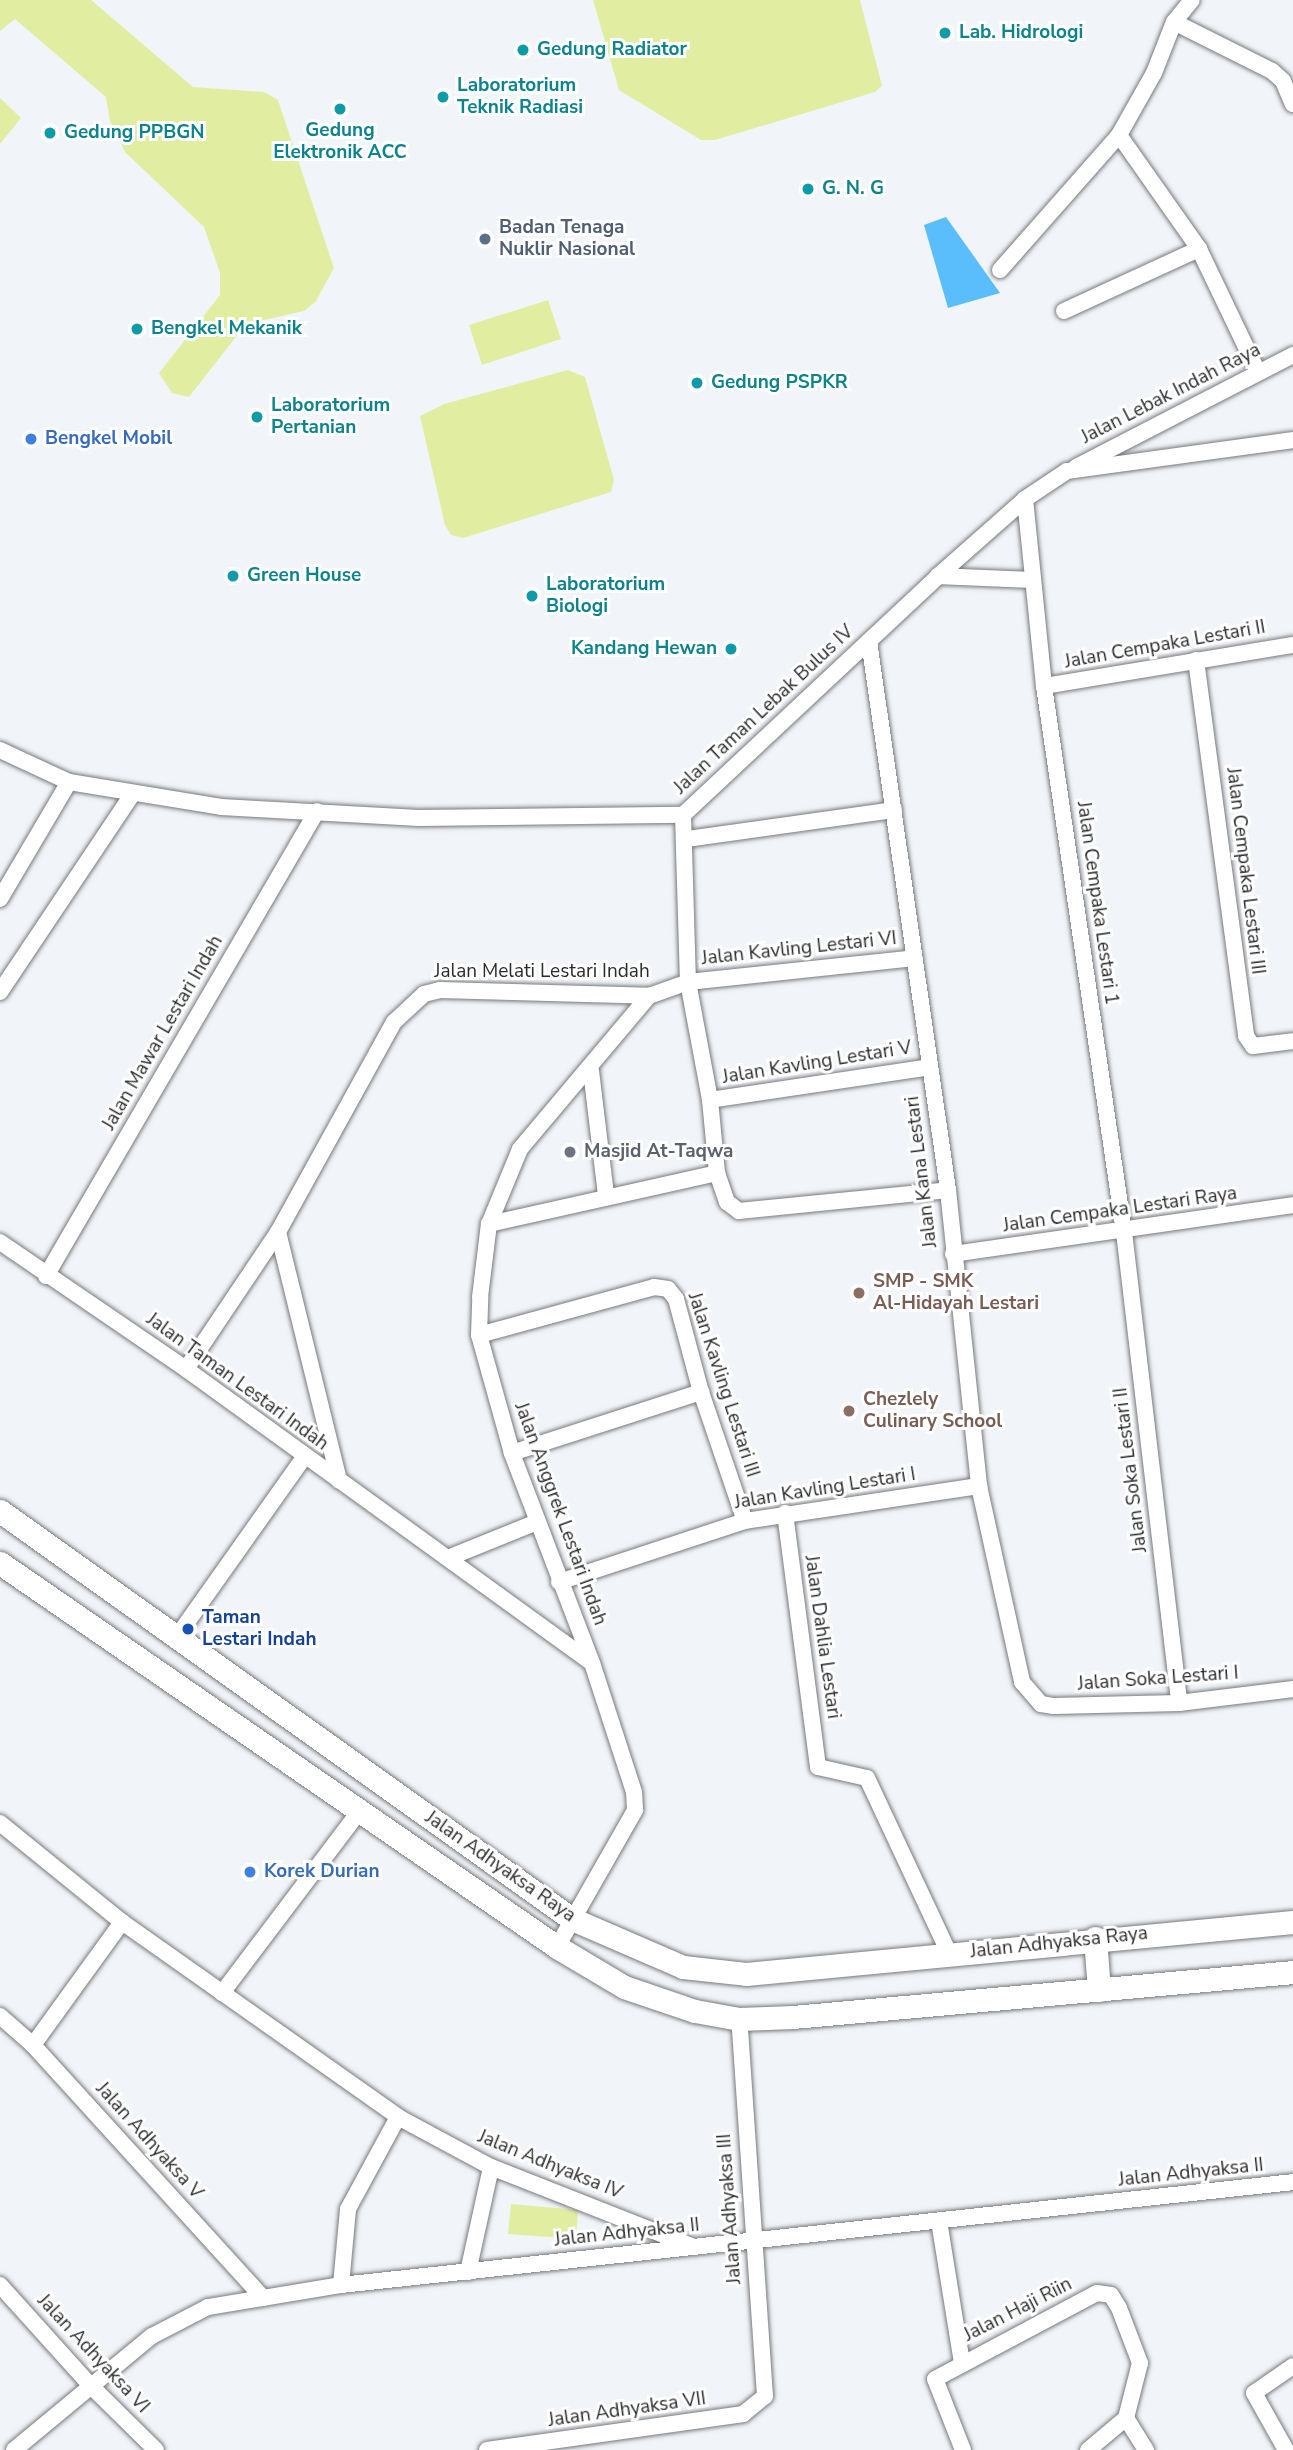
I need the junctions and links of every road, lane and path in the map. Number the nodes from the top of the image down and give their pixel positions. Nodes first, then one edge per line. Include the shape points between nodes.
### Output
1 (1192, 0) edge
2 (1174, 22) junction
3 (1293, 67) edge
4 (1272, 71) junction
5 (1293, 104) edge
6 (1119, 135) junction
7 (1199, 249) junction
8 (1000, 270) dead end
9 (1064, 311) dead end
10 (1293, 355) edge
11 (1258, 372) junction
12 (1293, 440) edge
13 (1067, 471) junction
14 (1025, 499) junction
15 (938, 576) junction
16 (1030, 580) junction
17 (869, 641) junction
18 (1293, 645) edge
19 (1196, 660) junction
20 (1044, 686) junction
21 (0, 750) edge
22 (69, 782) junction
23 (132, 795) junction
24 (894, 810) junction
25 (317, 811) junction
26 (683, 815) junction
27 (687, 839) junction
28 (0, 899) edge
29 (915, 958) junction
30 (688, 982) junction
31 (0, 992) edge
32 (649, 996) junction
33 (1293, 1041) edge
34 (930, 1067) junction
35 (591, 1071) junction
36 (710, 1100) junction
37 (717, 1173) junction
38 (948, 1190) junction
39 (606, 1195) junction
40 (1293, 1205) edge
41 (489, 1224) junction
42 (278, 1232) junction
43 (1125, 1232) junction
44 (0, 1241) edge
45 (953, 1254) junction
46 (46, 1276) junction
47 (480, 1335) junction
48 (186, 1369) junction
49 (701, 1392) junction
50 (512, 1453) junction
51 (304, 1457) junction
52 (339, 1481) junction
53 (979, 1486) junction
54 (0, 1511) edge
55 (785, 1513) junction
56 (746, 1521) junction
57 (537, 1522) junction
58 (448, 1558) junction
59 (0, 1563) edge
60 (559, 1582) junction
61 (176, 1638) junction
62 (592, 1663) junction
63 (1293, 1689) edge
64 (1030, 1694) joint
65 (1179, 1703) junction
66 (359, 1812) junction
67 (0, 1823) edge
68 (572, 1919) junction
69 (122, 1922) junction
70 (1293, 1922) edge
71 (1095, 1938) junction
72 (557, 1947) junction
73 (949, 1953) junction
74 (1293, 1972) edge
75 (1099, 1990) junction
76 (222, 1993) junction
77 (0, 2017) edge
78 (739, 2019) junction
79 (33, 2045) junction
80 (398, 2117) junction
81 (491, 2167) junction
82 (1293, 2182) edge
83 (939, 2221) junction
84 (752, 2239) junction
85 (694, 2247) junction
86 (468, 2272) junction
87 (341, 2285) junction
88 (0, 2286) edge
89 (263, 2298) junction
90 (962, 2363) junction
91 (1293, 2366) edge
92 (91, 2386) junction
93 (765, 2396) joint
94 (1126, 2418) junction
95 (624, 2442) edge
96 (14, 2450) edge
97 (156, 2450) edge
98 (487, 2450) edge
99 (963, 2450) edge
100 (1088, 2450) edge
101 (1146, 2450) edge
102 (1286, 2450) edge

1 - 2 street
2 - 4 street
2 - 6 street via 1154,73
3 - 4 street
4 - 5 street
6 - 7 street
6 - 8 street
7 - 9 street
7 - 11 street
10 - 11 street, Jalan Lebak Indah Raya
11 - 13 street, Jalan Lebak Indah Raya
12 - 13 street, Jalan Taman Lebak Bulus IV
13 - 14 street, Jalan Taman Lebak Bulus IV
14 - 15 street, Jalan Taman Lebak Bulus IV
14 - 16 street, Jalan Cempaka Lestari 1
15 - 16 street
15 - 17 street, Jalan Taman Lebak Bulus IV
16 - 20 street, Jalan Cempaka Lestari 1
17 - 24 street, Jalan Kana Lestari
17 - 26 street, Jalan Taman Lebak Bulus IV
18 - 19 street, Jalan Cempaka Lestari II
19 - 20 street, Jalan Cempaka Lestari II
19 - 33 street, Jalan Cempaka Lestari III via 1245,1036 1253,1046
20 - 43 street, Jalan Cempaka Lestari 1
21 - 22 street, Jalan Taman Lebak Bulus IV
22 - 23 street, Jalan Taman Lebak Bulus IV
22 - 28 street
23 - 25 street, Jalan Taman Lebak Bulus IV via 221,807
23 - 31 street
24 - 27 street
24 - 29 street, Jalan Kana Lestari
25 - 26 street, Jalan Taman Lebak Bulus IV via 419,818
25 - 46 street, Jalan Mawar Lestari Indah
26 - 27 street
27 - 30 street
29 - 30 street, Jalan Kavling Lestari VI
29 - 34 street, Jalan Kana Lestari
30 - 32 street, Jalan Melati Lestari Indah
30 - 36 street
32 - 35 street, Jalan Anggrek Lestari Indah
32 - 42 street, Jalan Melati Lestari Indah via 440,990 424,994 394,1022
34 - 36 street, Jalan Kavling Lestari V
34 - 38 street, Jalan Kana Lestari
35 - 39 street
35 - 41 street, Jalan Anggrek Lestari Indah via 520,1149
36 - 37 street
37 - 38 street via 727,1202 739,1211
37 - 39 street
38 - 45 street, Jalan Kana Lestari
39 - 41 street
40 - 43 street, Jalan Cempaka Lestari Raya
41 - 47 street, Jalan Anggrek Lestari Indah
42 - 48 street, Jalan Melati Lestari Indah
42 - 52 street
43 - 45 street, Jalan Cempaka Lestari Raya
43 - 65 street, Jalan Soka Lestari II
44 - 46 street, Jalan Taman Lestari Indah
45 - 53 street, Jalan Kana Lestari
46 - 48 street, Jalan Taman Lestari Indah
47 - 49 street, Jalan Kavling Lestari III via 654,1287 668,1289 676,1299
47 - 50 street, Jalan Anggrek Lestari Indah
48 - 51 street, Jalan Taman Lestari Indah
49 - 50 street
49 - 56 street, Jalan Kavling Lestari III
50 - 57 street, Jalan Anggrek Lestari Indah
51 - 52 street, Jalan Taman Lestari Indah
51 - 61 street
52 - 58 street, Jalan Taman Lestari Indah
53 - 55 street, Jalan Kavling Lestari I
53 - 64 street, Jalan Kana Lestari via 1022,1682
54 - 61 main road, Jalan Adhyaksa Raya
55 - 56 street, Jalan Kavling Lestari I
55 - 73 street, Jalan Dahlia Lestari via 818,1767 867,1778
56 - 60 street, Jalan Kavling Lestari I
57 - 58 street
57 - 60 street, Jalan Anggrek Lestari Indah
58 - 62 street, Jalan Taman Lestari Indah
59 - 66 main road, Jalan Adhyaksa Raya
60 - 62 street, Jalan Anggrek Lestari Indah
61 - 68 main road, Jalan Adhyaksa Raya
62 - 68 street, Jalan Anggrek Lestari Indah via 634,1792 635,1810
63 - 65 street, Jalan Soka Lestari I
64 - 65 street, Jalan Soka Lestari I via 1041,1704 1054,1706
66 - 72 main road, Jalan Adhyaksa Raya
66 - 76 street
67 - 69 street, Jalan Adhyaksa IV
68 - 72 street, Jalan Anggrek Lestari Indah
68 - 73 main road, Jalan Adhyaksa Raya via 683,1967 746,1974
69 - 76 street, Jalan Adhyaksa IV
69 - 79 street
70 - 71 main road, Jalan Adhyaksa Raya
71 - 73 main road, Jalan Adhyaksa Raya
71 - 75 main road
72 - 78 main road, Jalan Adhyaksa Raya via 624,1987 695,2011
74 - 75 main road, Jalan Adhyaksa Raya
75 - 78 main road, Jalan Adhyaksa Raya
76 - 80 street, Jalan Adhyaksa IV
77 - 79 street, Jalan Adhyaksa V
78 - 84 street, Jalan Adhyaksa III
79 - 89 street, Jalan Adhyaksa V
80 - 81 street, Jalan Adhyaksa IV
80 - 87 street via 348,2209
81 - 85 street, Jalan Adhyaksa IV
81 - 86 street
82 - 83 street, Jalan Adhyaksa II
83 - 84 street, Jalan Adhyaksa II
83 - 90 street, Jalan Haji Riin
84 - 85 street, Jalan Adhyaksa II
84 - 93 street, Jalan Adhyaksa III
85 - 86 street, Jalan Adhyaksa II
86 - 87 street, Jalan Adhyaksa II
87 - 89 street, Jalan Adhyaksa II
88 - 92 street, Jalan Adhyaksa VI
89 - 92 street, Jalan Adhyaksa II via 208,2307 181,2318
90 - 94 street, Jalan Haji Riin via 1097,2293 1111,2295 1140,2363
90 - 99 street via 934,2383
91 - 102 street via 1254,2393
92 - 96 street, Jalan Adhyaksa II
92 - 97 street, Jalan Adhyaksa VI
93 - 95 street, Jalan Adhyaksa VII via 743,2414
94 - 100 street
94 - 101 street
95 - 98 street, Jalan Adhyaksa VII

